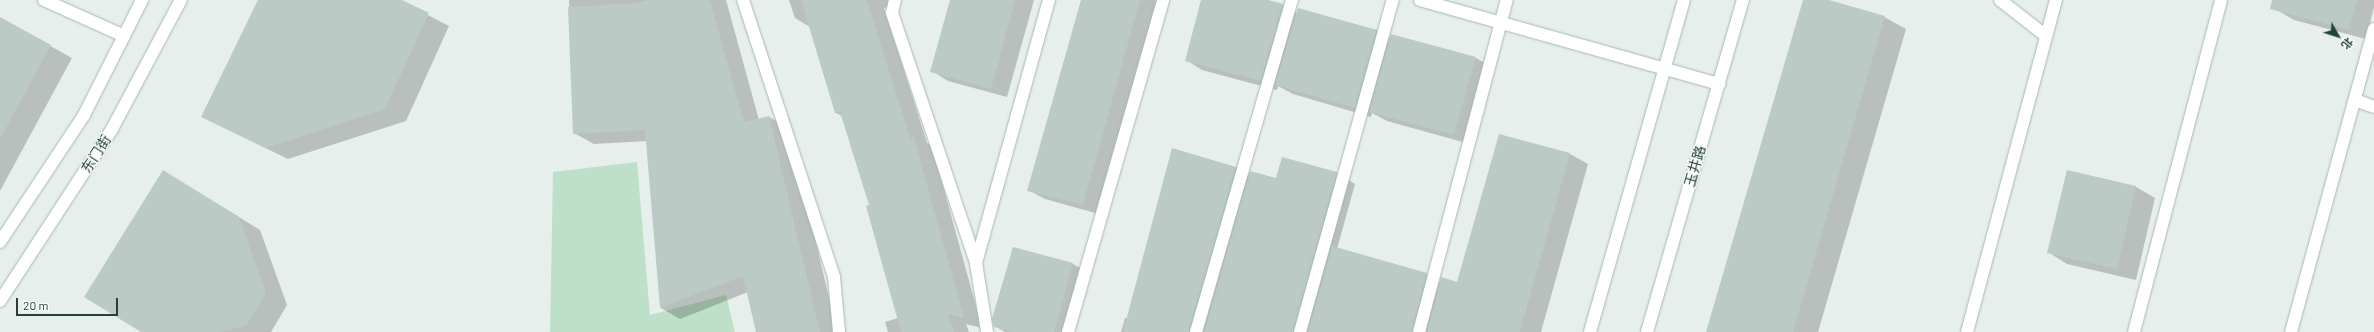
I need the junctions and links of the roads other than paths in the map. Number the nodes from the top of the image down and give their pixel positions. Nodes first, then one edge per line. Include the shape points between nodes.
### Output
1 (44, 0) edge
2 (142, 0) edge
3 (181, 0) edge
4 (743, 0) edge
5 (895, 0) edge
6 (1049, 0) edge
7 (1163, 0) edge
8 (1292, 0) edge
9 (1393, 0) edge
10 (1420, 0) edge
11 (1507, 0) edge
12 (1684, 0) edge
13 (1743, 0) edge
14 (2000, 0) edge
15 (2056, 0) edge
16 (2221, 0) edge
17 (1501, 22) junction
18 (2374, 29) edge
19 (124, 36) junction
20 (2046, 36) junction
21 (1666, 68) junction
22 (1719, 84) junction
23 (2355, 100) junction
24 (2374, 107) edge
25 (0, 242) edge
26 (976, 263) junction
27 (0, 301) edge
28 (839, 332) edge
29 (987, 332) edge
30 (1068, 332) edge
31 (1196, 332) edge
32 (1300, 332) edge
33 (1419, 332) edge
34 (1590, 332) edge
35 (1647, 332) edge
36 (1967, 332) edge
37 (2134, 332) edge
38 (2291, 332) edge

1 - 19 street
2 - 19 street
3 - 27 street, 东门街 via 112,129
4 - 28 street via 834,277
5 - 26 street via 892,13
6 - 26 street
7 - 30 street
8 - 31 street
9 - 32 street
10 - 17 street
11 - 17 street
12 - 21 street
13 - 22 street, 玉井路
14 - 20 street
15 - 20 street
16 - 37 street
17 - 21 street
17 - 33 street
18 - 23 street
19 - 25 street via 84,115
20 - 36 street
21 - 22 street
21 - 34 street
22 - 35 street, 玉井路
23 - 24 street
23 - 38 street
26 - 29 street

